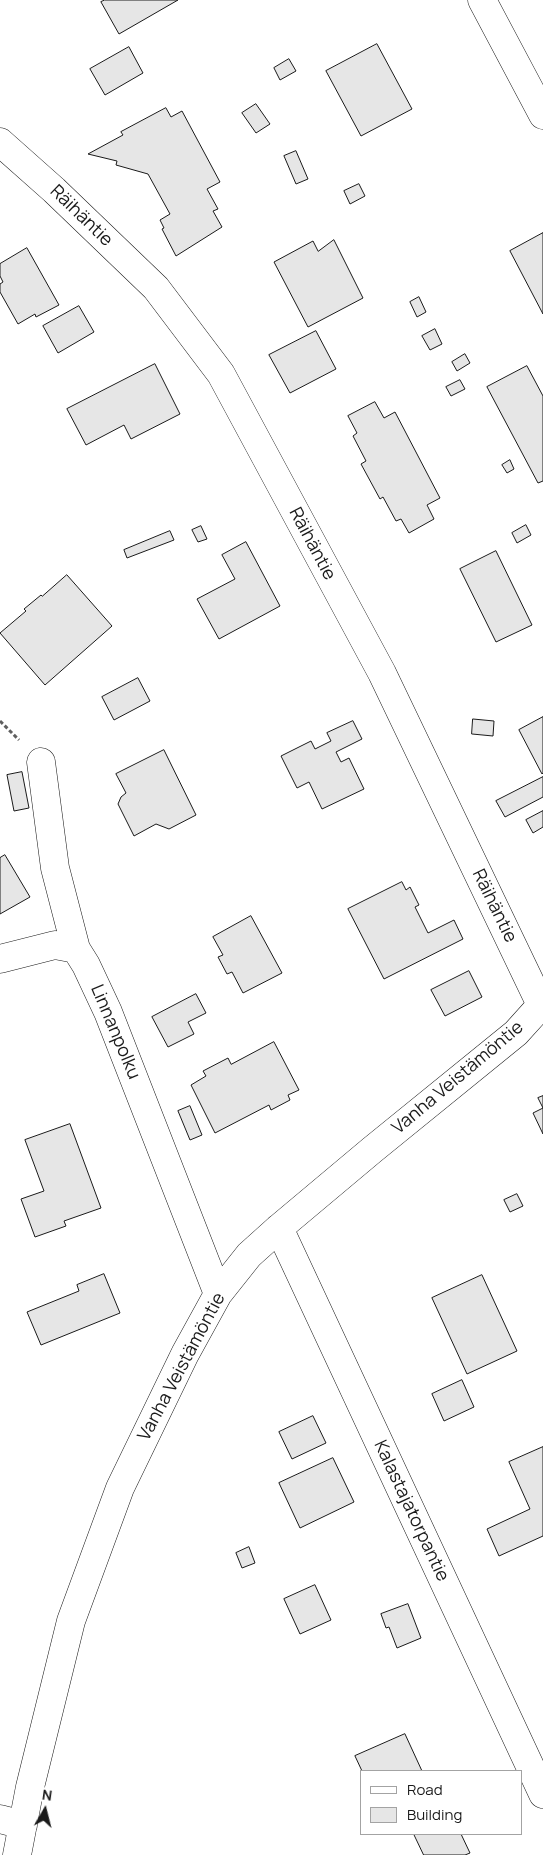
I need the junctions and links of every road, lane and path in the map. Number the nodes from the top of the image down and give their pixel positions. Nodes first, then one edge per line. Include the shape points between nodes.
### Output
1 (482, 0) edge
2 (543, 115) edge
3 (0, 142) edge
4 (41, 762) dead end
5 (76, 950) junction
6 (0, 959) edge
7 (542, 1004) edge
8 (279, 1228) junction
9 (218, 1294) junction
10 (543, 1794) edge
11 (11, 1822) edge
12 (17, 1855) edge

1 - 2 street
3 - 7 street, Räihäntie via 156,288 221,374 382,673
4 - 5 street, Linnanpolku via 55,868
5 - 6 street via 54,945
5 - 9 street, Linnanpolku via 108,1012
7 - 8 street, Vanha Veistämöntie via 516,1033
8 - 9 street, Vanha Veistämöntie via 249,1256
8 - 10 street, Kalastajatorpantie
9 - 11 street, Vanha Veistämöntie via 120,1488 70,1621 30,1787
11 - 12 street, Vanha Veistämöntie

